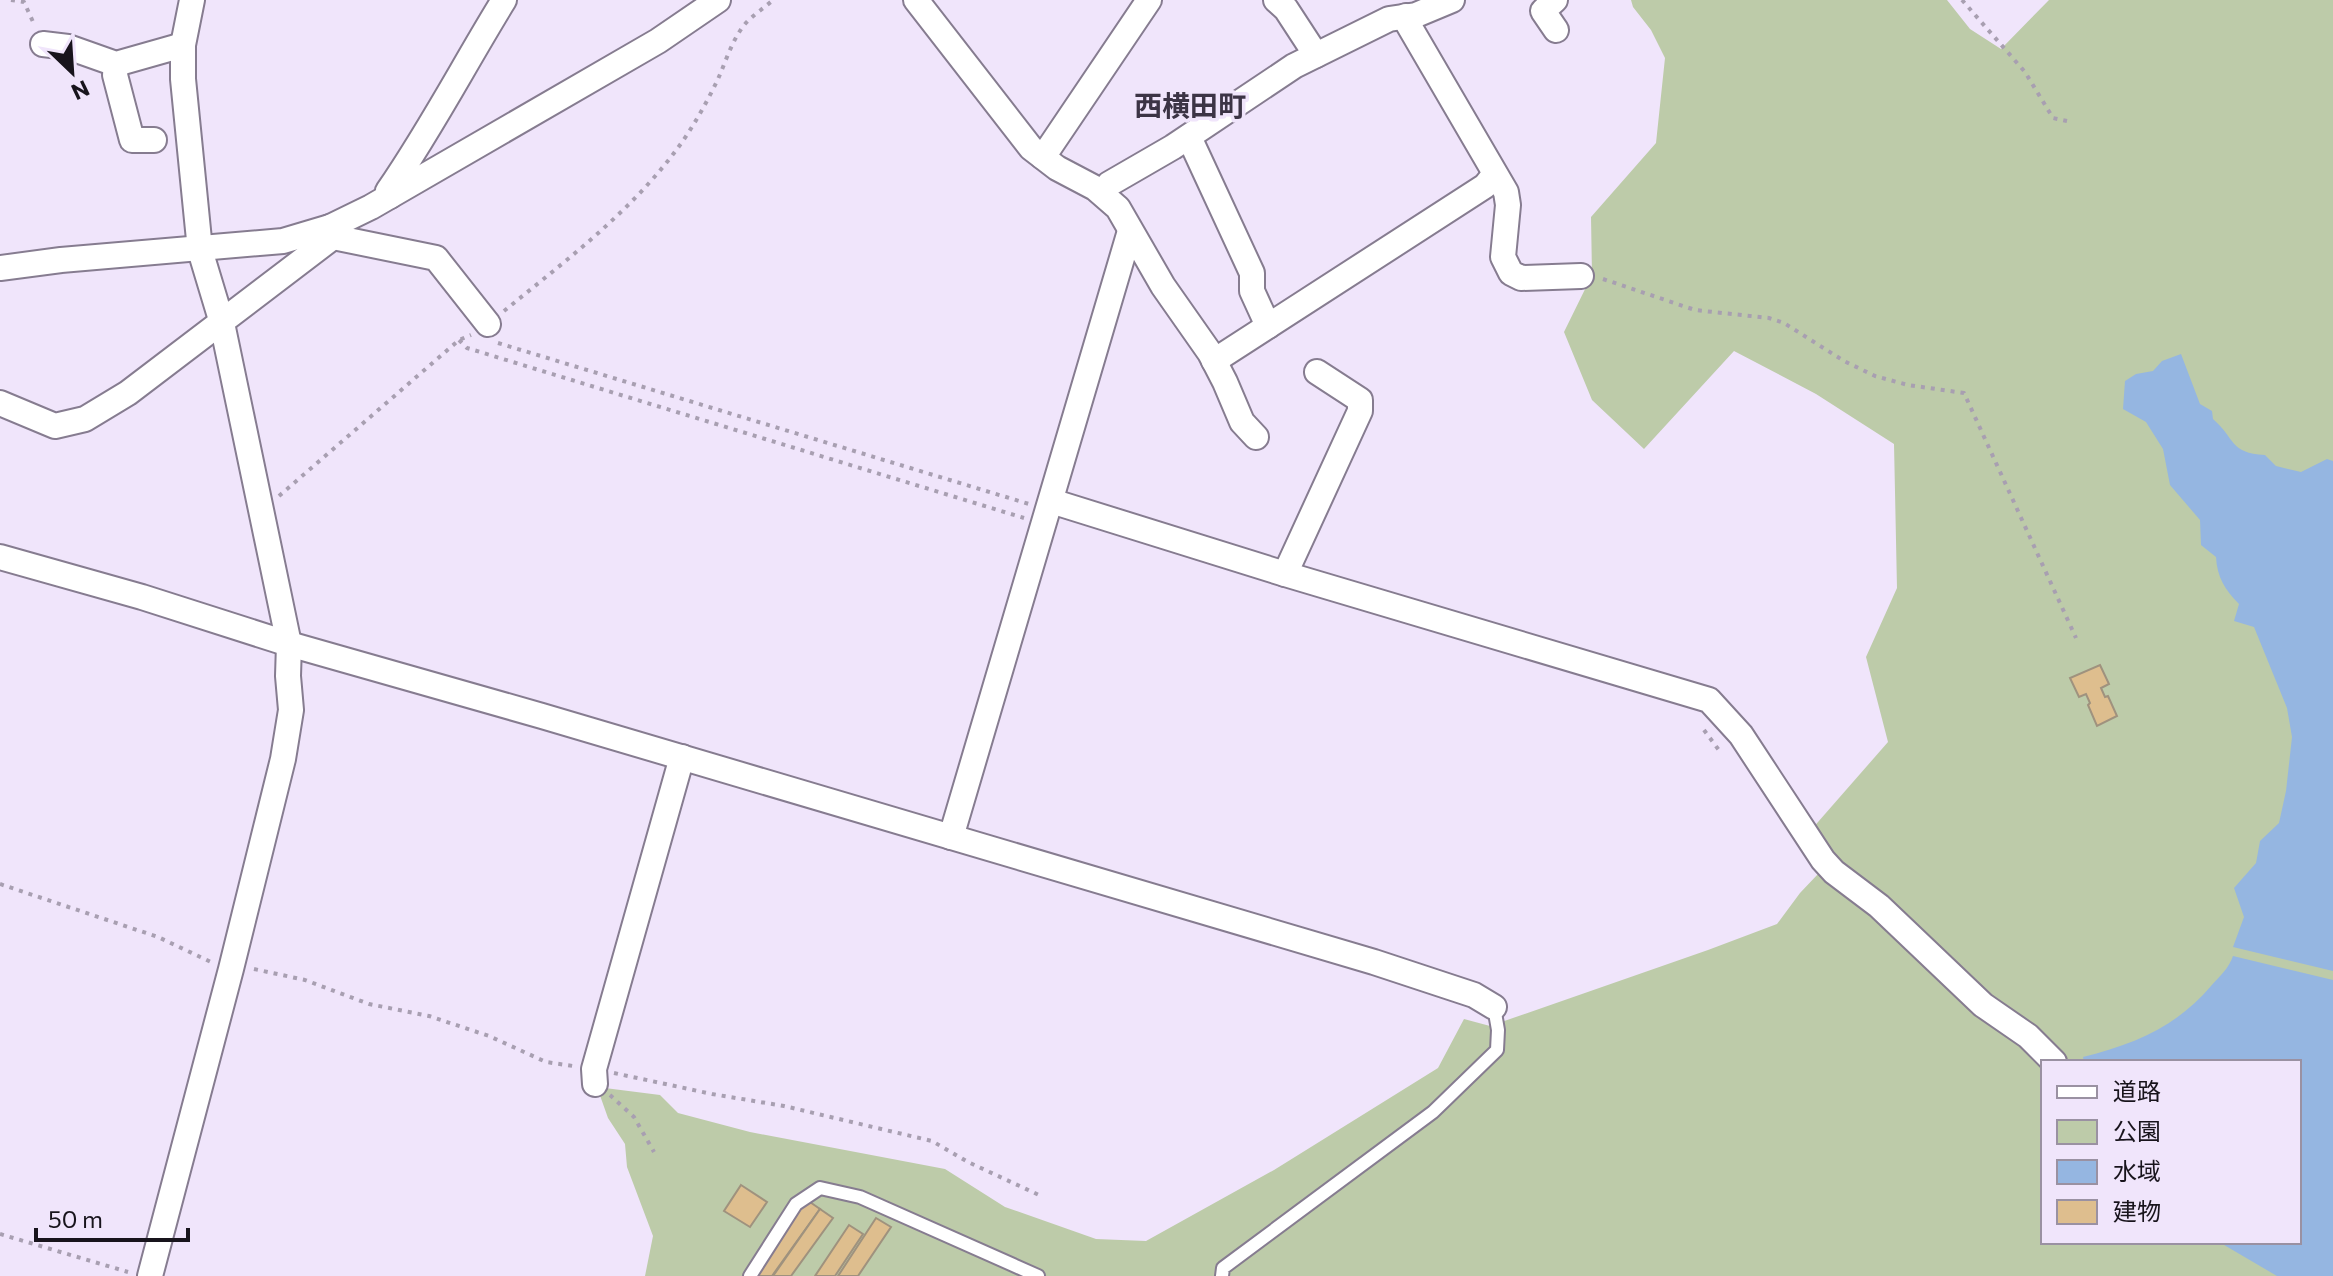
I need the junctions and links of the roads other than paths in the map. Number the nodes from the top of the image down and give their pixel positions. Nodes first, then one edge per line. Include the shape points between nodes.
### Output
1 (192, 0) edge
2 (504, 0) edge
3 (718, 0) edge
4 (916, 0) edge
5 (1149, 0) edge
6 (1276, 0) edge
7 (1452, 0) edge
8 (1555, 0) edge
9 (1406, 16) junction
10 (1556, 30) dead end
11 (43, 44) road end
12 (183, 45) junction
13 (1316, 55) junction
14 (116, 64) junction
15 (1189, 137) junction
16 (154, 140) dead end
17 (1043, 157) junction
18 (1494, 175) junction
19 (1102, 193) junction
20 (390, 196) junction
21 (1130, 231) junction
22 (332, 232) junction
23 (200, 250) junction
24 (0, 268) edge
25 (1581, 276) road end
26 (222, 323) junction
27 (1268, 326) junction
28 (484, 327) road end
29 (1214, 361) junction
30 (1317, 372) dead end
31 (0, 403) edge
32 (1256, 437) dead end
33 (1048, 512) junction
34 (0, 557) edge
35 (1285, 574) junction
36 (289, 644) junction
37 (682, 757) junction
38 (951, 837) junction
39 (1494, 1007) joint
40 (2052, 1060) edge
41 (594, 1077) road end
42 (139, 1274) edge
43 (750, 1276) edge
44 (1038, 1276) edge
45 (1222, 1276) edge

1 - 12 street
2 - 20 street via 388,191
3 - 20 street via 658,41
4 - 17 street
5 - 17 street
6 - 13 street
7 - 9 street
8 - 10 street via 1543,11
9 - 13 street via 1389,19
9 - 18 street
11 - 14 street
12 - 14 street
12 - 23 street
13 - 15 street
14 - 16 street via 132,140
15 - 19 street
15 - 27 street via 1252,273 1252,291
17 - 19 street
18 - 25 street via 1506,192 1503,257 1511,273 1521,278
18 - 27 street via 1485,186
19 - 21 street
20 - 22 street
21 - 29 street
21 - 33 street
22 - 23 street
22 - 26 street
22 - 28 street via 436,258
23 - 24 street
23 - 26 street
26 - 31 street via 85,419 55,426
26 - 36 street
27 - 29 street
29 - 32 street via 1242,422
30 - 35 street via 1360,400 1360,411
33 - 35 street
33 - 38 street
34 - 36 street
35 - 40 street via 1709,700 1741,735 1834,872
36 - 37 street
36 - 42 street via 291,710 283,759 231,969
37 - 38 street
37 - 41 street
38 - 39 street via 1374,962 1474,995
39 - 45 lane via 1497,1050 1433,1112 1223,1268
43 - 44 lane via 796,1204 820,1188 860,1197

